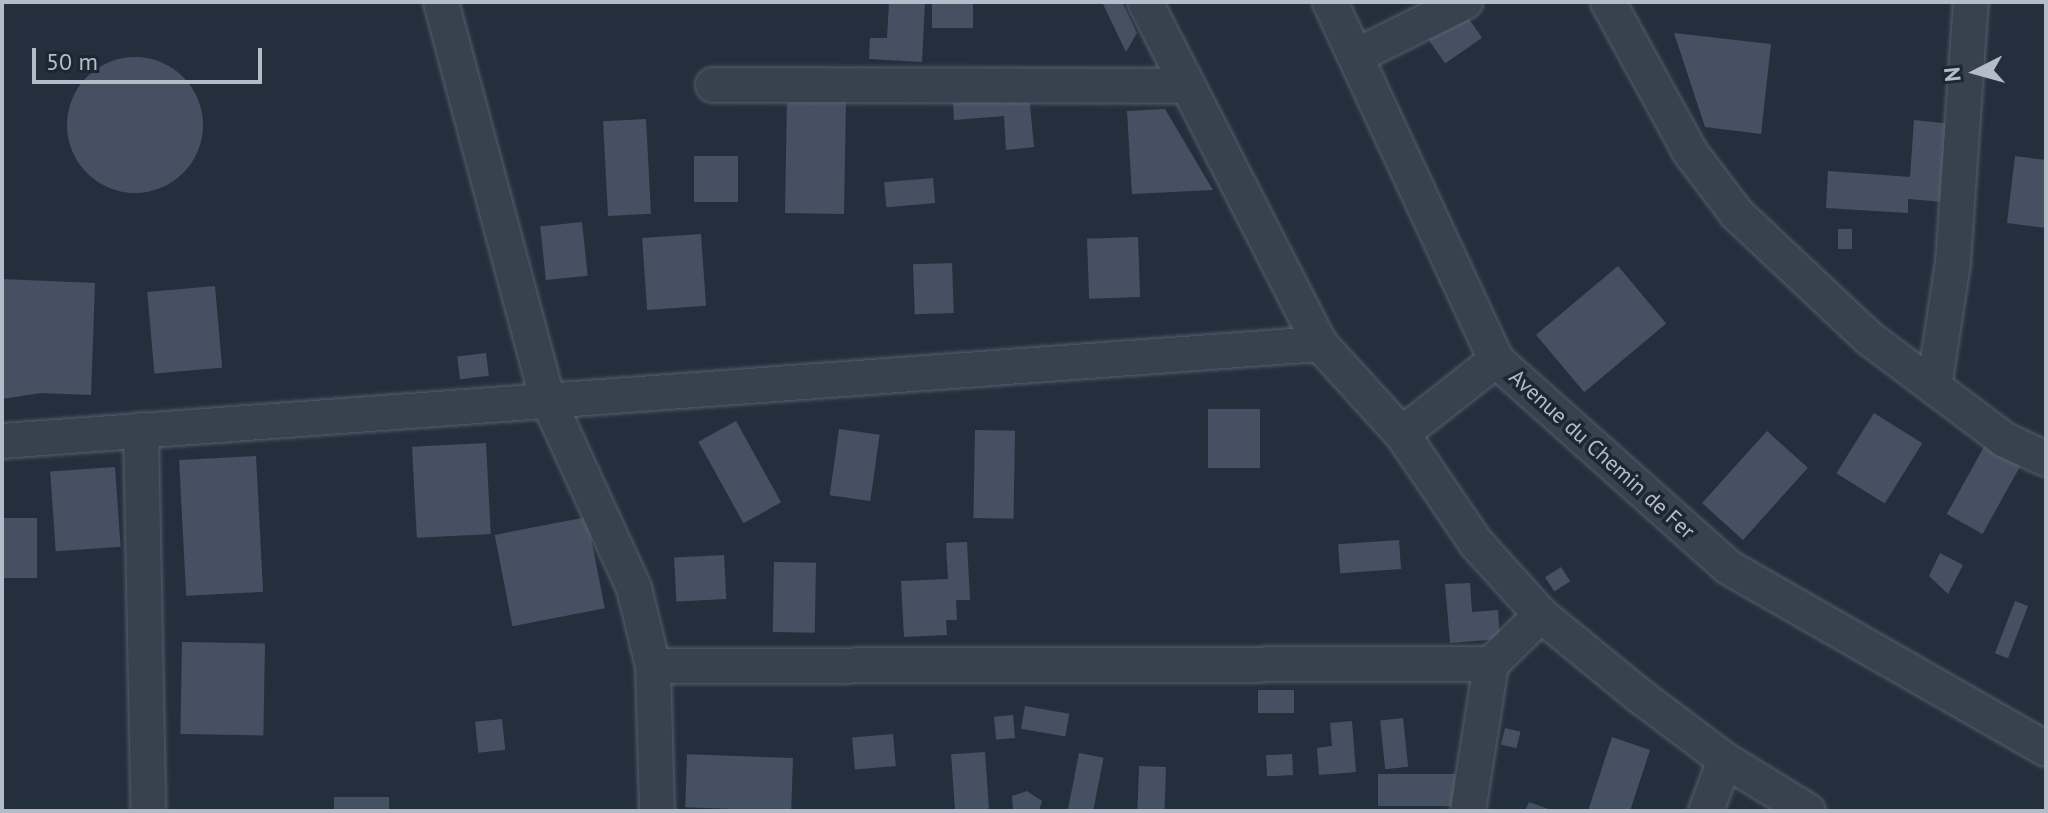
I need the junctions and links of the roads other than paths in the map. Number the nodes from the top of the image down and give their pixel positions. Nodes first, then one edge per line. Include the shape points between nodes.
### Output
1 (441, 2) edge
2 (1145, 2) edge
3 (1330, 2) edge
4 (1465, 2) edge
5 (1608, 2) edge
6 (1971, 2) edge
7 (1356, 56) junction
8 (713, 85) dead end
9 (1185, 86) junction
10 (1320, 344) junction
11 (1496, 360) junction
12 (1934, 387) junction
13 (548, 400) junction
14 (141, 430) junction
15 (1402, 434) junction
16 (2, 441) edge
17 (2046, 459) edge
18 (1541, 615) junction
19 (1491, 664) junction
20 (653, 666) junction
21 (2046, 749) edge
22 (1725, 760) junction
23 (148, 811) edge
24 (657, 811) edge
25 (1468, 811) edge
26 (1706, 811) edge
27 (1808, 811) edge

1 - 13 street
2 - 9 street
3 - 7 street, Avenue du Chemin de Fer
4 - 7 street
5 - 12 street via 1690,152 1737,214 1869,338
6 - 12 street via 1953,263
7 - 11 street, Avenue du Chemin de Fer
8 - 9 street
9 - 10 street
10 - 13 street
10 - 15 street
11 - 15 street
11 - 21 street, Avenue du Chemin de Fer via 1728,567
12 - 17 street via 2005,440
13 - 14 street
13 - 20 street via 615,541
14 - 16 street
14 - 23 street
15 - 18 street via 1476,543
18 - 19 street
18 - 22 street
19 - 20 street
19 - 25 street
20 - 24 street
22 - 26 street
22 - 27 street

